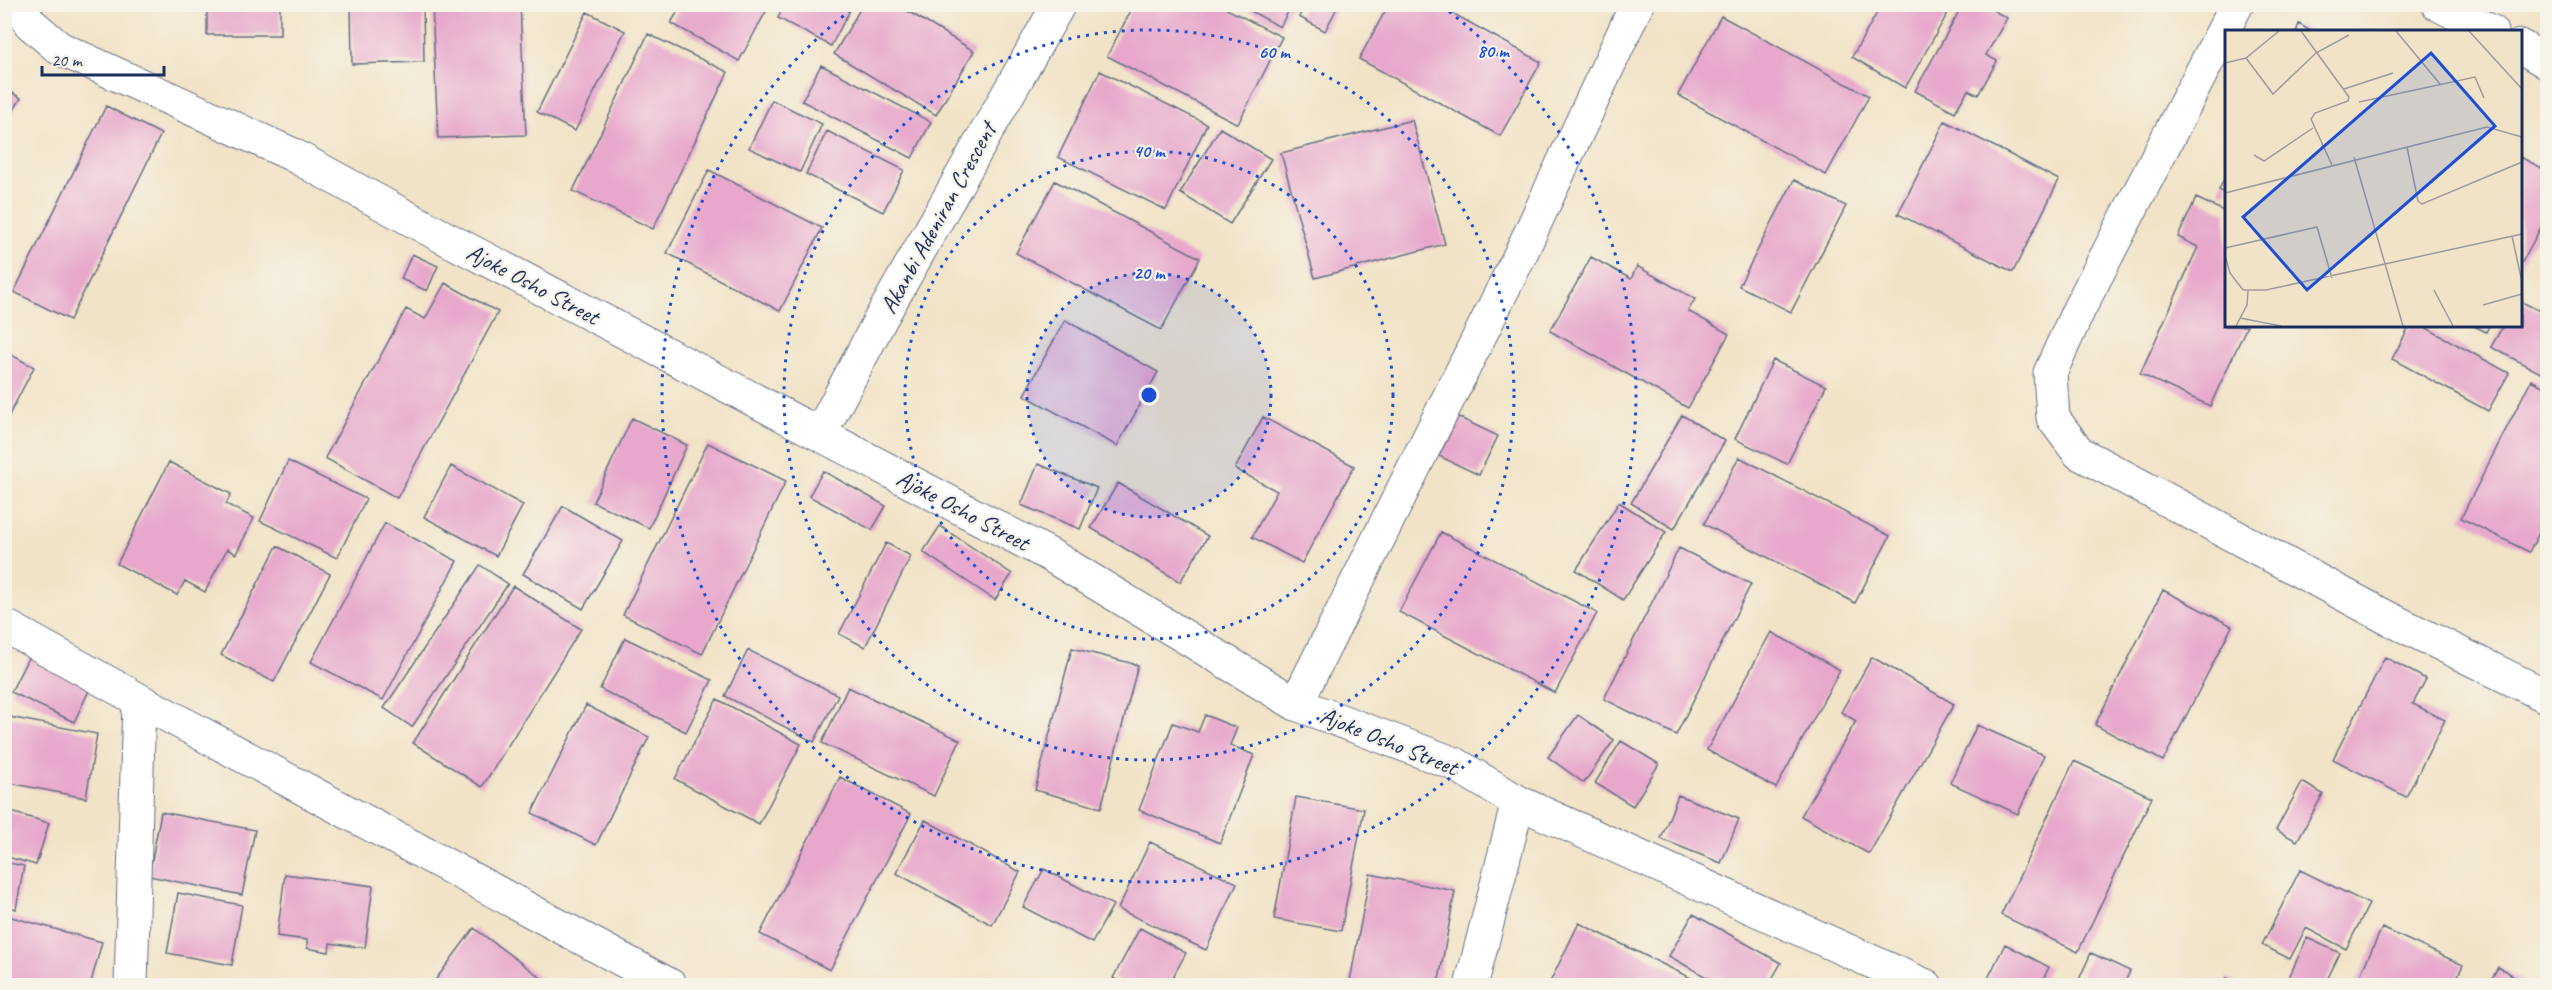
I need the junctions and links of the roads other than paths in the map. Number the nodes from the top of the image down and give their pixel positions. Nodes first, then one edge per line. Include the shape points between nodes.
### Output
1 (19, 4) edge
2 (1059, 4) edge
3 (1637, 4) edge
4 (2237, 4) edge
5 (2438, 4) edge
6 (2488, 30) edge
7 (2522, 47) edge
8 (2547, 63) edge
9 (820, 434) junction
10 (4, 625) edge
11 (2547, 697) edge
12 (139, 700) junction
13 (1296, 704) junction
14 (1518, 801) junction
15 (131, 986) edge
16 (671, 986) edge
17 (1471, 986) edge
18 (1926, 986) edge

1 - 9 street, Ajoke Osho Street via 30,23 59,48 291,154
2 - 9 street, Akanbi Adeniran Crescent
3 - 13 street via 1521,252
4 - 11 street via 2049,374 2053,418 2079,453 2375,611
5 - 6 street
7 - 8 street
9 - 13 street, Ajoke Osho Street via 1050,555
10 - 12 street
12 - 15 street
12 - 16 street
13 - 14 street, Ajoke Osho Street via 1455,764
14 - 17 street
14 - 18 street, Ajoke Osho Street

